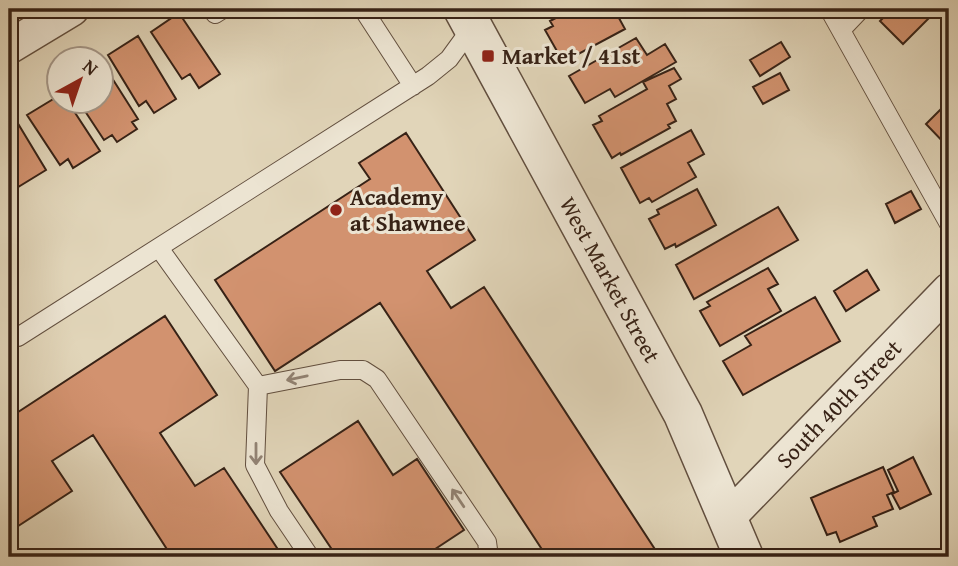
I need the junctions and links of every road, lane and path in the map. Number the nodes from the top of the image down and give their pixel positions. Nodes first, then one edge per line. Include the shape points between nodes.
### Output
1 (72, 9) edge
2 (363, 9) edge
3 (829, 9) edge
4 (861, 9) edge
5 (475, 15) edge
6 (841, 30) junction
7 (9, 47) edge
8 (413, 86) junction
9 (949, 224) edge
10 (159, 248) junction
11 (949, 290) edge
12 (9, 335) edge
13 (258, 386) junction
14 (728, 518) junction
15 (310, 557) edge
16 (489, 557) edge
17 (744, 557) edge

1 - 7 street
2 - 8 lane
3 - 6 lane
4 - 6 lane
5 - 8 lane via 449,59
5 - 14 street, West Market Street via 683,414
6 - 9 lane
8 - 10 lane
10 - 12 lane via 18,337
10 - 13 lane
11 - 14 street, South 40th Street
13 -> 15 lane via 255,465
16 -> 13 lane via 487,542 377,379 363,370 340,370
14 - 17 street, West Market Street

